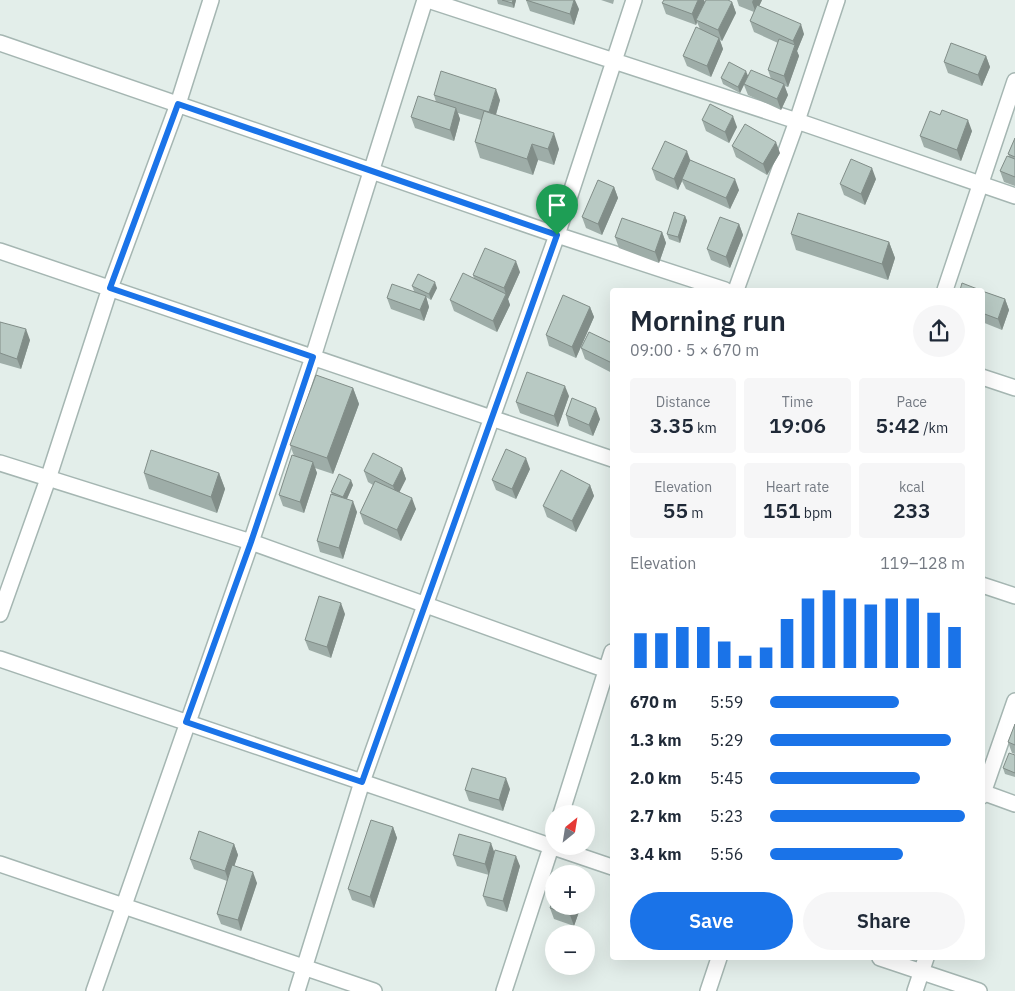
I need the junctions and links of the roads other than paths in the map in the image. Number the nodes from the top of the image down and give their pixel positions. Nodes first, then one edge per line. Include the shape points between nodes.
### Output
1 (211, 0) edge
2 (427, 0) edge
3 (634, 0) edge
4 (836, 0) edge
5 (0, 43) edge
6 (614, 60) junction
7 (1015, 81) edge
8 (178, 104) junction
9 (796, 121) junction
10 (372, 170) junction
11 (981, 184) junction
12 (1015, 196) edge
13 (557, 235) junction
14 (0, 251) edge
15 (110, 288) junction
16 (719, 288) edge
17 (737, 288) edge
18 (946, 288) edge
19 (313, 357) junction
20 (985, 378) edge
21 (1015, 388) edge
22 (490, 417) junction
23 (610, 458) edge
24 (0, 463) edge
25 (48, 479) junction
26 (251, 542) junction
27 (985, 586) edge
28 (1015, 596) edge
29 (424, 603) junction
30 (0, 614) edge
31 (0, 659) edge
32 (609, 671) edge
33 (1015, 701) edge
34 (186, 722) junction
35 (362, 782) junction
36 (985, 788) edge
37 (985, 795) edge
38 (1015, 804) edge
39 (564, 805) edge
40 (545, 840) edge
41 (548, 855) edge
42 (583, 855) edge
43 (0, 864) edge
44 (610, 866) edge
45 (125, 905) junction
46 (718, 960) edge
47 (895, 960) edge
48 (924, 964) edge
49 (305, 967) junction
50 (94, 991) edge
51 (297, 991) edge
52 (374, 991) edge
53 (504, 991) edge
54 (708, 991) edge
55 (914, 991) edge
56 (979, 991) edge

1 - 8 street
2 - 6 street
2 - 10 street
3 - 6 street
4 - 9 street
5 - 8 street
6 - 9 street
6 - 13 street
7 - 11 street
8 - 10 street
8 - 15 street
9 - 11 street
9 - 17 street
10 - 13 street
10 - 19 street
11 - 12 street
11 - 18 street
13 - 16 street
13 - 22 street
14 - 15 street
15 - 19 street
15 - 25 street
19 - 22 street
19 - 26 street
20 - 21 street
22 - 23 street
22 - 29 street
24 - 25 street
25 - 26 street
25 - 30 street
26 - 29 street
26 - 34 street
27 - 28 street
29 - 32 street
29 - 35 street
31 - 34 street
32 - 39 street
33 - 36 street
34 - 35 street
34 - 45 street
35 - 40 street
35 - 49 street
37 - 38 street
41 - 53 street
42 - 44 street
43 - 45 street
45 - 49 street
45 - 50 street
46 - 54 street
47 - 48 street
48 - 55 street
48 - 56 street
49 - 51 street
49 - 52 street

